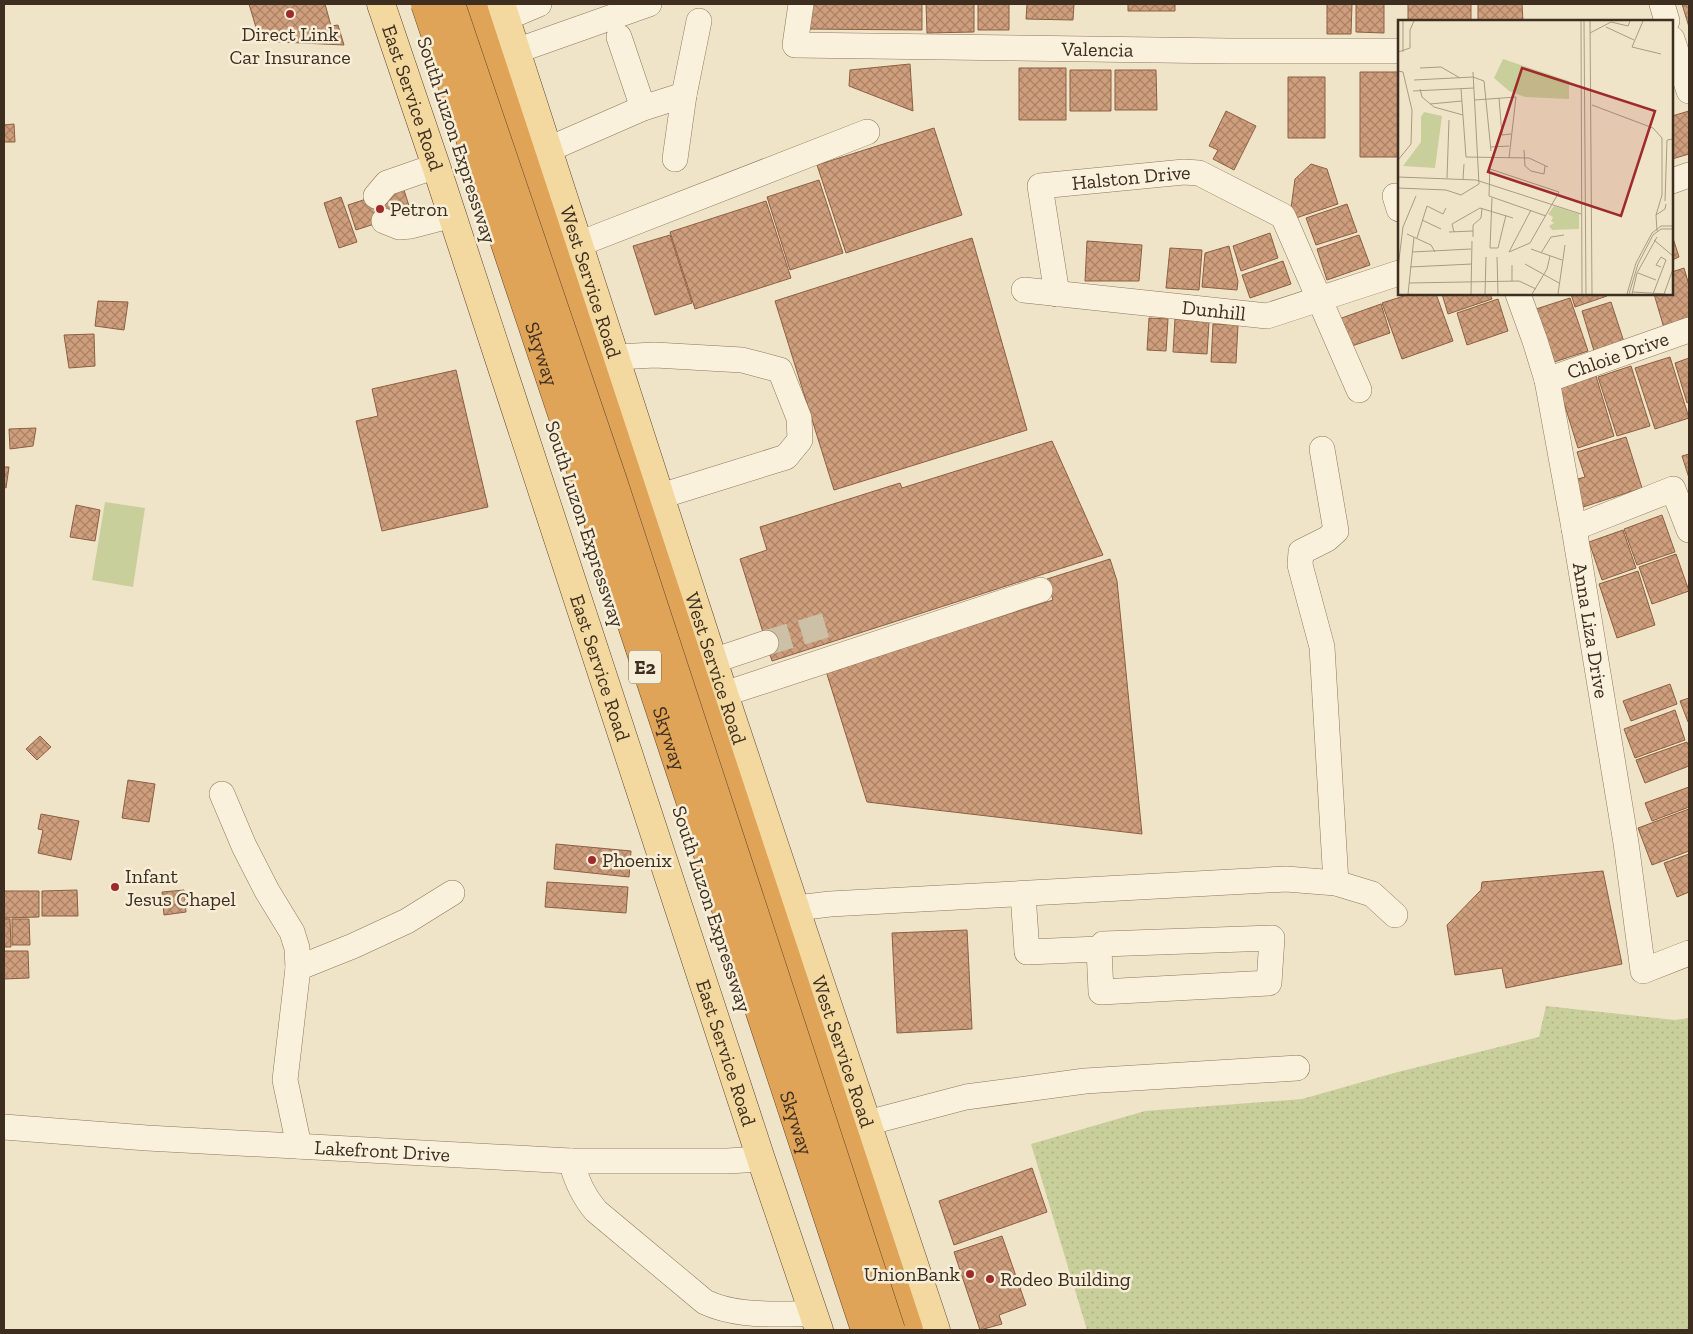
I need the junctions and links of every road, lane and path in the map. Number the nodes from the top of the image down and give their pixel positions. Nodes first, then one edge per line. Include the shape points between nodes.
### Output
1 (381, 4) edge
2 (411, 4) edge
3 (425, 4) edge
4 (451, 4) edge
5 (472, 4) edge
6 (539, 4) edge
7 (801, 4) edge
8 (1662, 4) edge
9 (633, 6) edge
10 (503, 11) edge
11 (1667, 20) edge
12 (699, 21) dead end
13 (619, 37) dead end
14 (1673, 47) edge
15 (516, 50) junction
16 (1398, 51) edge
17 (1689, 91) edge
18 (684, 95) junction
19 (643, 108) junction
20 (867, 132) dead end
21 (547, 150) junction
22 (675, 159) dead end
23 (436, 166) junction
24 (1689, 175) edge
25 (1673, 180) edge
26 (376, 196) dead end
27 (452, 216) junction
28 (384, 221) dead end
29 (579, 244) junction
30 (1398, 273) edge
31 (1024, 290) dead end
32 (1057, 294) junction
33 (1518, 295) edge
34 (1319, 299) junction
35 (1689, 330) edge
36 (616, 357) junction
37 (1547, 380) junction
38 (1359, 390) dead end
39 (1322, 450) dead end
40 (622, 455) junction
41 (567, 472) junction
42 (661, 496) junction
43 (1574, 528) junction
44 (1689, 530) edge
45 (1040, 590) dead end
46 (766, 643) tunnel mouth
47 (713, 661) junction
48 (724, 694) junction
49 (222, 794) dead end
50 (1336, 883) junction
51 (452, 893) dead end
52 (1023, 894) junction
53 (796, 908) junction
54 (1395, 915) dead end
55 (1099, 949) junction
56 (1689, 953) edge
57 (298, 968) junction
58 (1297, 1068) dead end
59 (867, 1123) junction
60 (4, 1127) edge
61 (299, 1146) junction
62 (761, 1159) junction
63 (571, 1161) junction
64 (817, 1322) edge
65 (851, 1330) edge
66 (864, 1330) edge
67 (891, 1330) edge
68 (909, 1330) edge
69 (936, 1330) edge

1 - 23 main road, East Service Road
2 - 41 highway, South Luzon Expressway / E2
3 - 66 highway, Skyway / E2, bridge
4 - 67 highway, Skyway / E2, bridge via 613,481
5 - 40 highway, E2
6 - 10 street
7 - 16 street, Valencia via 795,45
8 - 11 street
9 - 15 street
10 - 15 main road, West Service Road
12 - 18 street
13 - 19 street
14 - 17 street
15 - 21 main road, West Service Road
18 - 19 street
18 - 22 street
19 - 21 street
20 - 29 street
21 - 29 main road, West Service Road
23 - 26 street via 387,182
23 - 27 main road, East Service Road
24 - 25 street
27 - 28 street via 399,227
27 - 62 main road, East Service Road
29 - 36 main road, West Service Road
30 - 34 street, Dunhill
31 - 32 street, Dunhill
32 - 34 street, Dunhill via 1267,316
32 - 34 street, Halston Drive via 1040,186 1184,172 1199,173 1283,216
33 - 37 street, Anna Liza Drive
34 - 38 street, Halston Drive
35 - 37 street, Chloie Drive
36 - 42 main road, West Service Road
36 - 42 street via 655,355 742,360 780,370 799,418 800,440 786,456
37 - 43 street, Anna Liza Drive
39 - 50 street via 1336,531 1301,552 1300,566 1322,647
40 - 41 street
40 - 68 highway, E2
41 - 65 highway, South Luzon Expressway / E2
42 - 47 main road, West Service Road
43 - 44 street via 1673,489
43 - 56 street, Anna Liza Drive via 1626,843 1643,970
45 - 48 street
46 - 47 street
47 - 48 main road, West Service Road
48 - 53 main road, West Service Road
49 - 57 street via 244,846 292,932
50 - 52 street via 1286,878
50 - 54 street via 1372,894
51 - 57 street via 407,921
52 - 53 street
52 - 55 street via 1027,952
53 - 59 main road, West Service Road
55 - 55 street via 1103,944 1272,938 1269,982 1101,992
57 - 61 street via 285,1080
58 - 59 street via 1075,1083 966,1097
59 - 69 main road, West Service Road
60 - 61 street, Lakefront Drive
61 - 63 street, Lakefront Drive
62 - 63 street, Lakefront Drive via 727,1162
62 - 64 main road, East Service Road
63 - 64 street via 578,1185 596,1211 705,1302 736,1313

